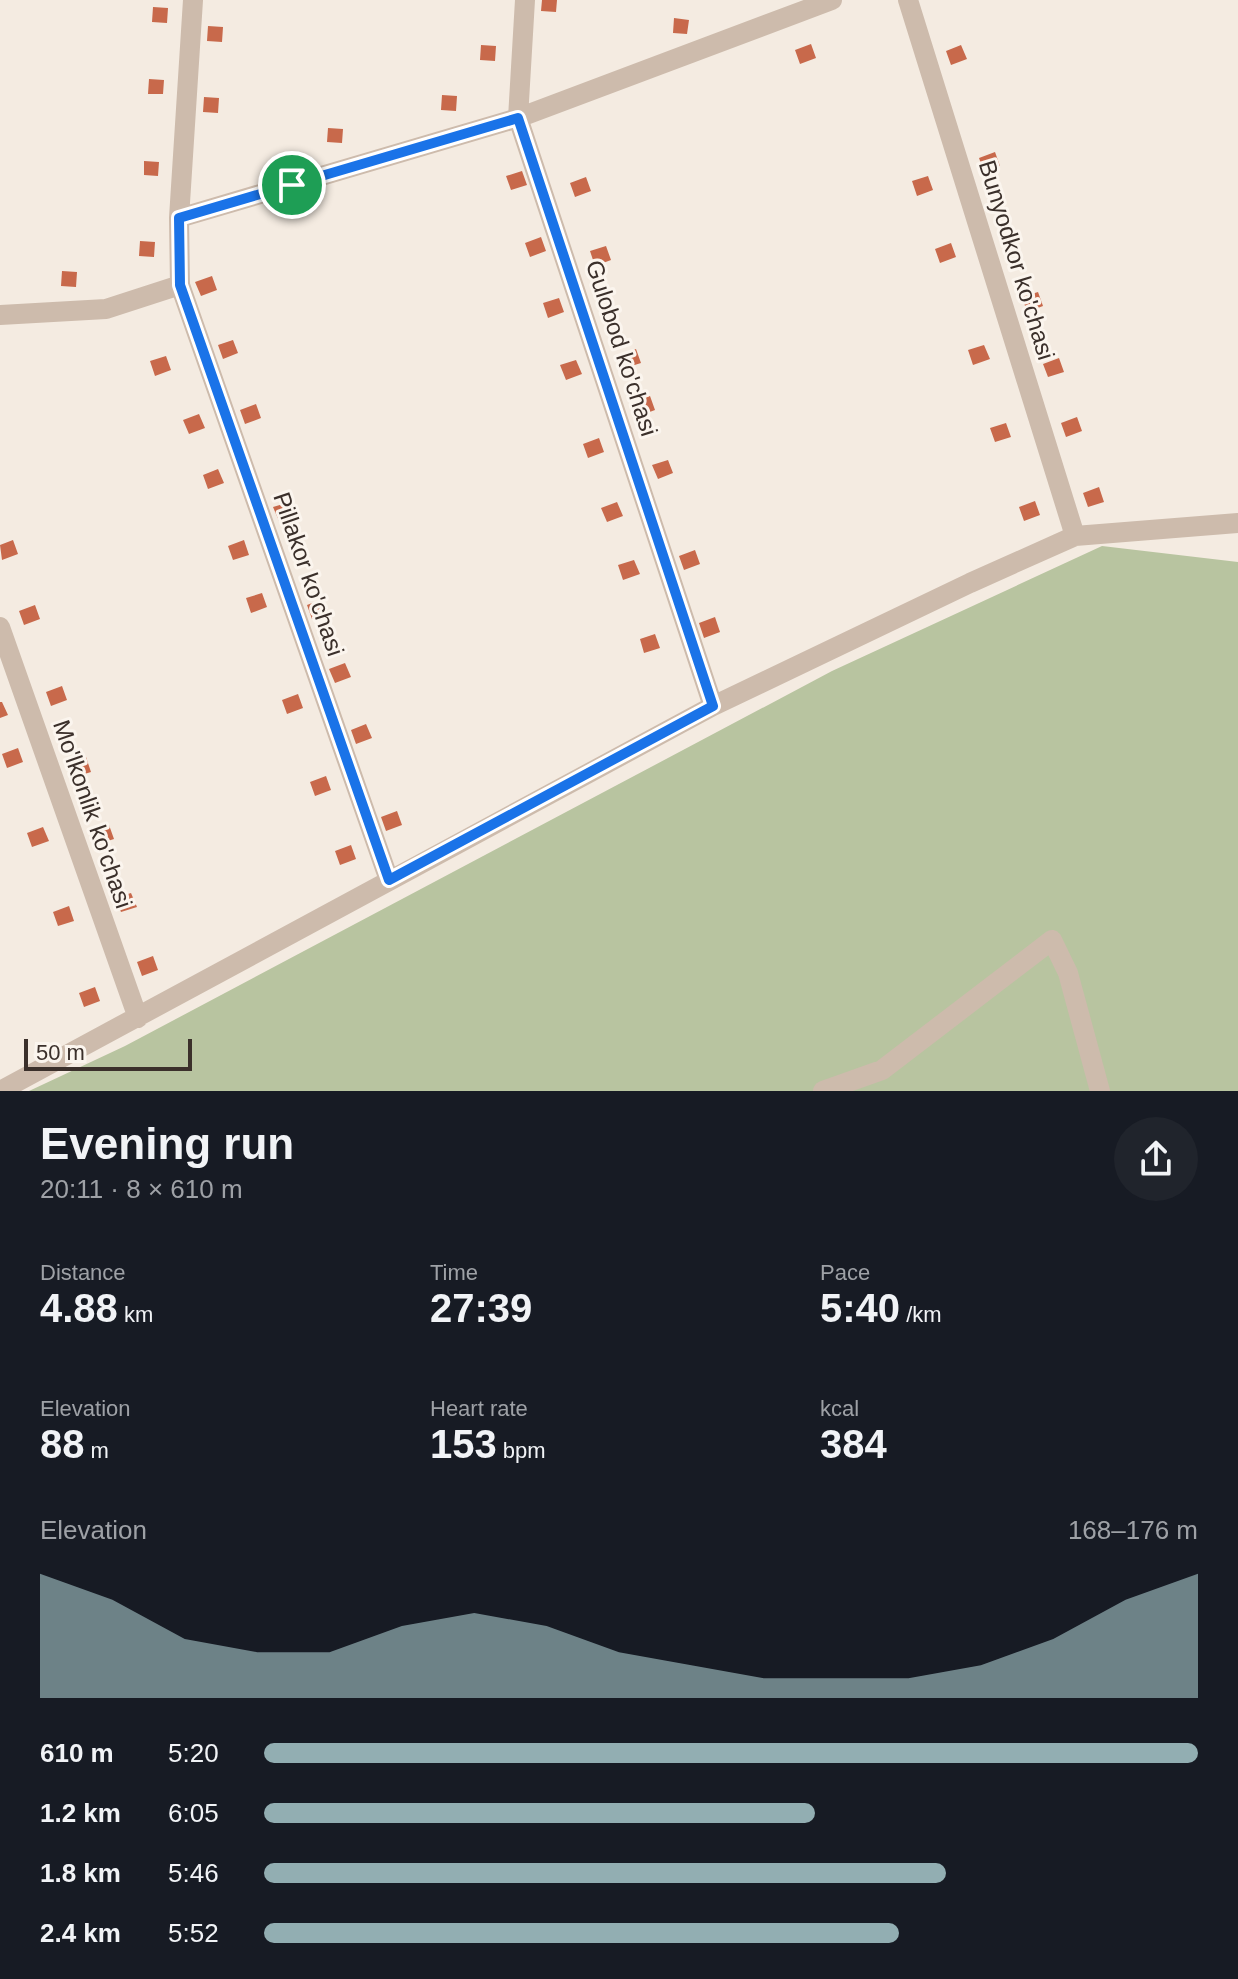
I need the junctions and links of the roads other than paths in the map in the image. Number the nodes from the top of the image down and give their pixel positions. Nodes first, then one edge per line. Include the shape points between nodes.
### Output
1 (193, 0) edge
2 (525, 0) edge
3 (832, 0) edge
4 (908, 0) edge
5 (518, 118) junction
6 (179, 218) junction
7 (180, 285) junction
8 (0, 315) edge
9 (1238, 523) edge
10 (1075, 536) junction
11 (0, 627) edge
12 (713, 706) junction
13 (389, 880) junction
14 (138, 1018) junction
15 (0, 1091) edge
16 (823, 1091) edge
17 (1100, 1091) edge

1 - 6 street
2 - 5 street, Gulobod ko'chasi
3 - 5 street
4 - 10 street, Bunyodkor ko'chasi
5 - 6 street
5 - 12 street, Gulobod ko'chasi
6 - 7 street, Pillakor ko'chasi
7 - 8 street via 106,309
7 - 13 street, Pillakor ko'chasi
9 - 10 street
10 - 12 street
11 - 14 street, Mo'lkonlik ko'chasi
12 - 13 street
13 - 14 street
14 - 15 street
16 - 17 street via 882,1070 1052,940 1068,973

